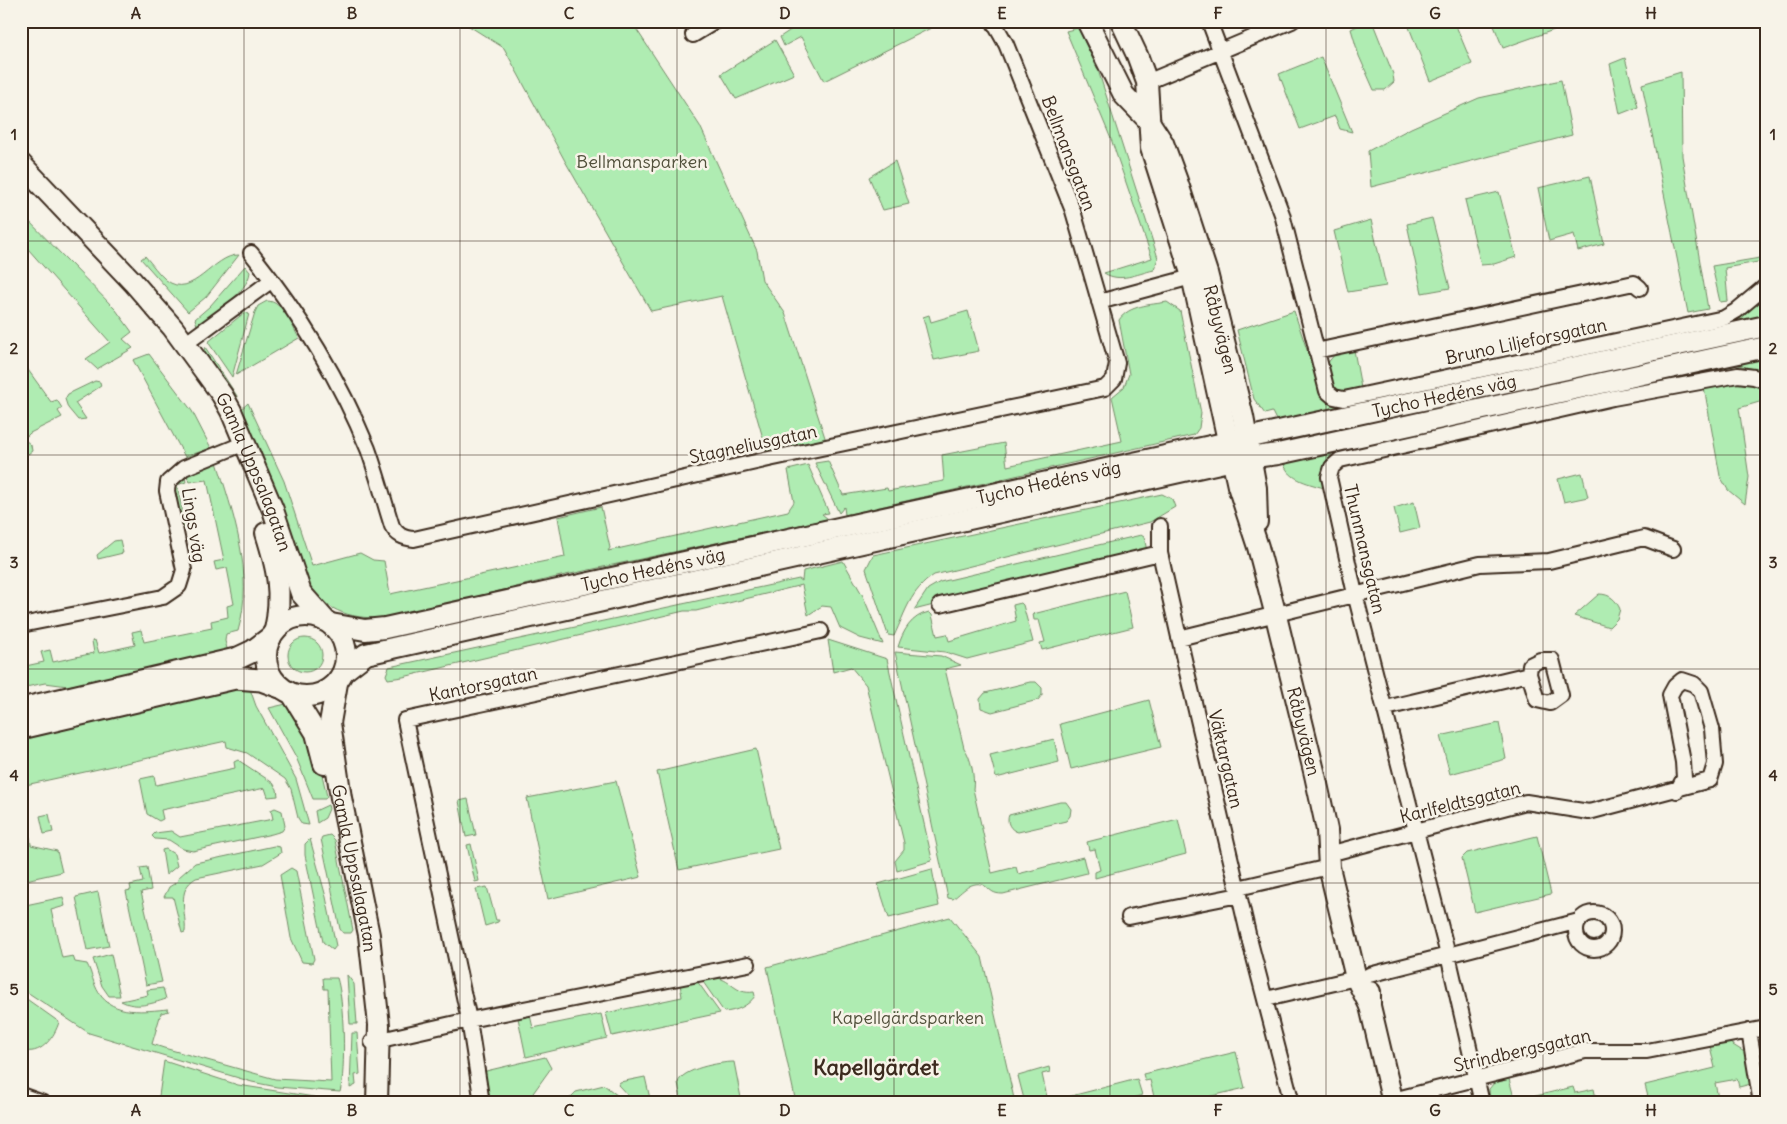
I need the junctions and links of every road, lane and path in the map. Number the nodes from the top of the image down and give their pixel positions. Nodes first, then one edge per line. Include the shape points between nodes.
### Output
1 (716, 21) edge
2 (993, 21) edge
3 (1087, 21) edge
4 (1121, 21) edge
5 (1210, 21) edge
6 (1292, 21) edge
7 (693, 36) dead end
8 (1221, 50) junction
9 (1147, 82) junction
10 (1148, 120) junction
11 (21, 164) edge
12 (251, 253) dead end
13 (1200, 274) junction
14 (272, 280) junction
15 (1766, 286) edge
16 (1640, 288) dead end
17 (1099, 302) junction
18 (1766, 326) edge
19 (1766, 347) edge
20 (188, 349) junction
21 (1316, 350) junction
22 (1766, 381) edge
23 (1105, 388) joint
24 (240, 445) junction
25 (1240, 449) junction
26 (1160, 526) dead end
27 (1674, 549) dead end
28 (1160, 552) junction
29 (1355, 594) junction
30 (940, 605) dead end
31 (1275, 612) junction
32 (327, 621) junction
33 (21, 624) edge
34 (820, 631) dead end
35 (273, 634) junction
36 (1179, 638) junction
37 (1529, 674) dead end
38 (340, 677) junction
39 (286, 691) junction
40 (1386, 708) junction
41 (21, 709) edge
42 (21, 728) edge
43 (1678, 790) junction
44 (1416, 831) junction
45 (1334, 859) junction
46 (1238, 892) junction
47 (1129, 917) dead end
48 (1579, 921) dead end
49 (1448, 955) junction
50 (748, 964) dead end
51 (1363, 976) junction
52 (1266, 999) junction
53 (469, 1020) junction
54 (1766, 1028) edge
55 (1749, 1031) junction
56 (376, 1046) junction
57 (1476, 1079) junction
58 (21, 1095) edge
59 (1393, 1101) edge
60 (42, 1103) edge
61 (377, 1103) edge
62 (482, 1103) edge
63 (1292, 1103) edge
64 (1482, 1103) edge
65 (1761, 1103) edge

1 - 7 street
2 - 17 street, Bellmansgatan via 1006,44 1072,208
3 - 10 main road, Råbyvägen via 1124,95
4 - 9 main road
5 - 8 street, Bruno Liljeforsgatan
6 - 8 street
8 - 9 street
8 - 21 street, Bruno Liljeforsgatan via 1282,214
9 - 10 main road
10 - 13 main road, Råbyvägen via 1163,143
11 - 20 main road, Gamla Uppsalagatan via 133,282
12 - 14 street
13 - 17 street
13 - 25 main road, Råbyvägen via 1202,331
14 - 20 street
14 - 23 street, Stagneliusgatan via 316,344 368,450 392,526 395,532 408,538
15 - 21 street, Bruno Liljeforsgatan via 1724,318 1344,399 1334,398 1327,391
16 - 21 street, Bruno Liljeforsgatan via 1634,282
17 - 23 street, Bellmansgatan via 1117,363 1114,379
18 - 25 main road, Tycho Hedéns väg
19 - 25 main road, Tycho Hedéns väg via 1278,454
20 - 24 main road, Gamla Uppsalagatan via 222,395
22 - 29 street, Thunmansgatan via 1738,375 1613,398 1340,460 1329,477
24 - 32 main road, Gamla Uppsalagatan via 273,510 301,593
24 - 33 street, Lings väg via 184,468 168,484 184,570 176,589 132,604
24 - 35 main road, Gamla Uppsalagatan via 274,558 280,599
25 - 31 main road, Råbyvägen via 1238,486
25 - 32 main road, Tycho Hedéns väg via 385,628 365,630
25 - 38 main road, Tycho Hedéns väg via 366,654
26 - 28 street, Väktargatan
27 - 29 street via 1644,538 1549,561 1480,564
28 - 30 street
28 - 36 street, Väktargatan
29 - 31 street
29 - 40 street, Thunmansgatan
31 - 36 street
31 - 45 main road, Råbyvägen
32 - 35 main road via 314,616 292,618
32 - 38 main road via 340,633 346,645 347,658
34 - 53 street, Kantorsgatan via 405,720
35 - 39 main road via 266,651 266,664 272,677
35 - 41 main road via 253,651 236,659
36 - 46 street, Väktargatan
37 - 40 street
38 - 39 main road via 326,692 313,696
38 - 56 main road, Gamla Uppsalagatan via 330,723 341,798 369,936
39 - 42 main road via 261,680 235,678
39 - 56 main road, Gamla Uppsalagatan via 316,733 327,774 358,936 368,1027
40 - 44 street, Thunmansgatan
43 - 43 street, Karlfeldtsgatan via 1710,780 1715,764 1712,729 1701,691 1694,684 1682,680 1670,695 1683,762 1684,778
43 - 44 street, Karlfeldtsgatan via 1589,812 1526,802
44 - 45 street, Karlfeldtsgatan
44 - 49 street, Thunmansgatan
45 - 46 street
45 - 51 main road, Råbyvägen
46 - 47 street
46 - 52 street, Väktargatan
48 - 49 street
49 - 51 street
49 - 57 street, Thunmansgatan
50 - 53 street
51 - 52 street
51 - 59 main road, Råbyvägen
52 - 63 street, Väktargatan
53 - 56 street
53 - 62 street
54 - 55 street, Strindbergsgatan
55 - 57 street, Strindbergsgatan via 1647,1051 1585,1051
55 - 65 street
56 - 61 main road, Gamla Uppsalagatan
57 - 59 street, Strindbergsgatan
57 - 64 street, Thunmansgatan
58 - 60 street

